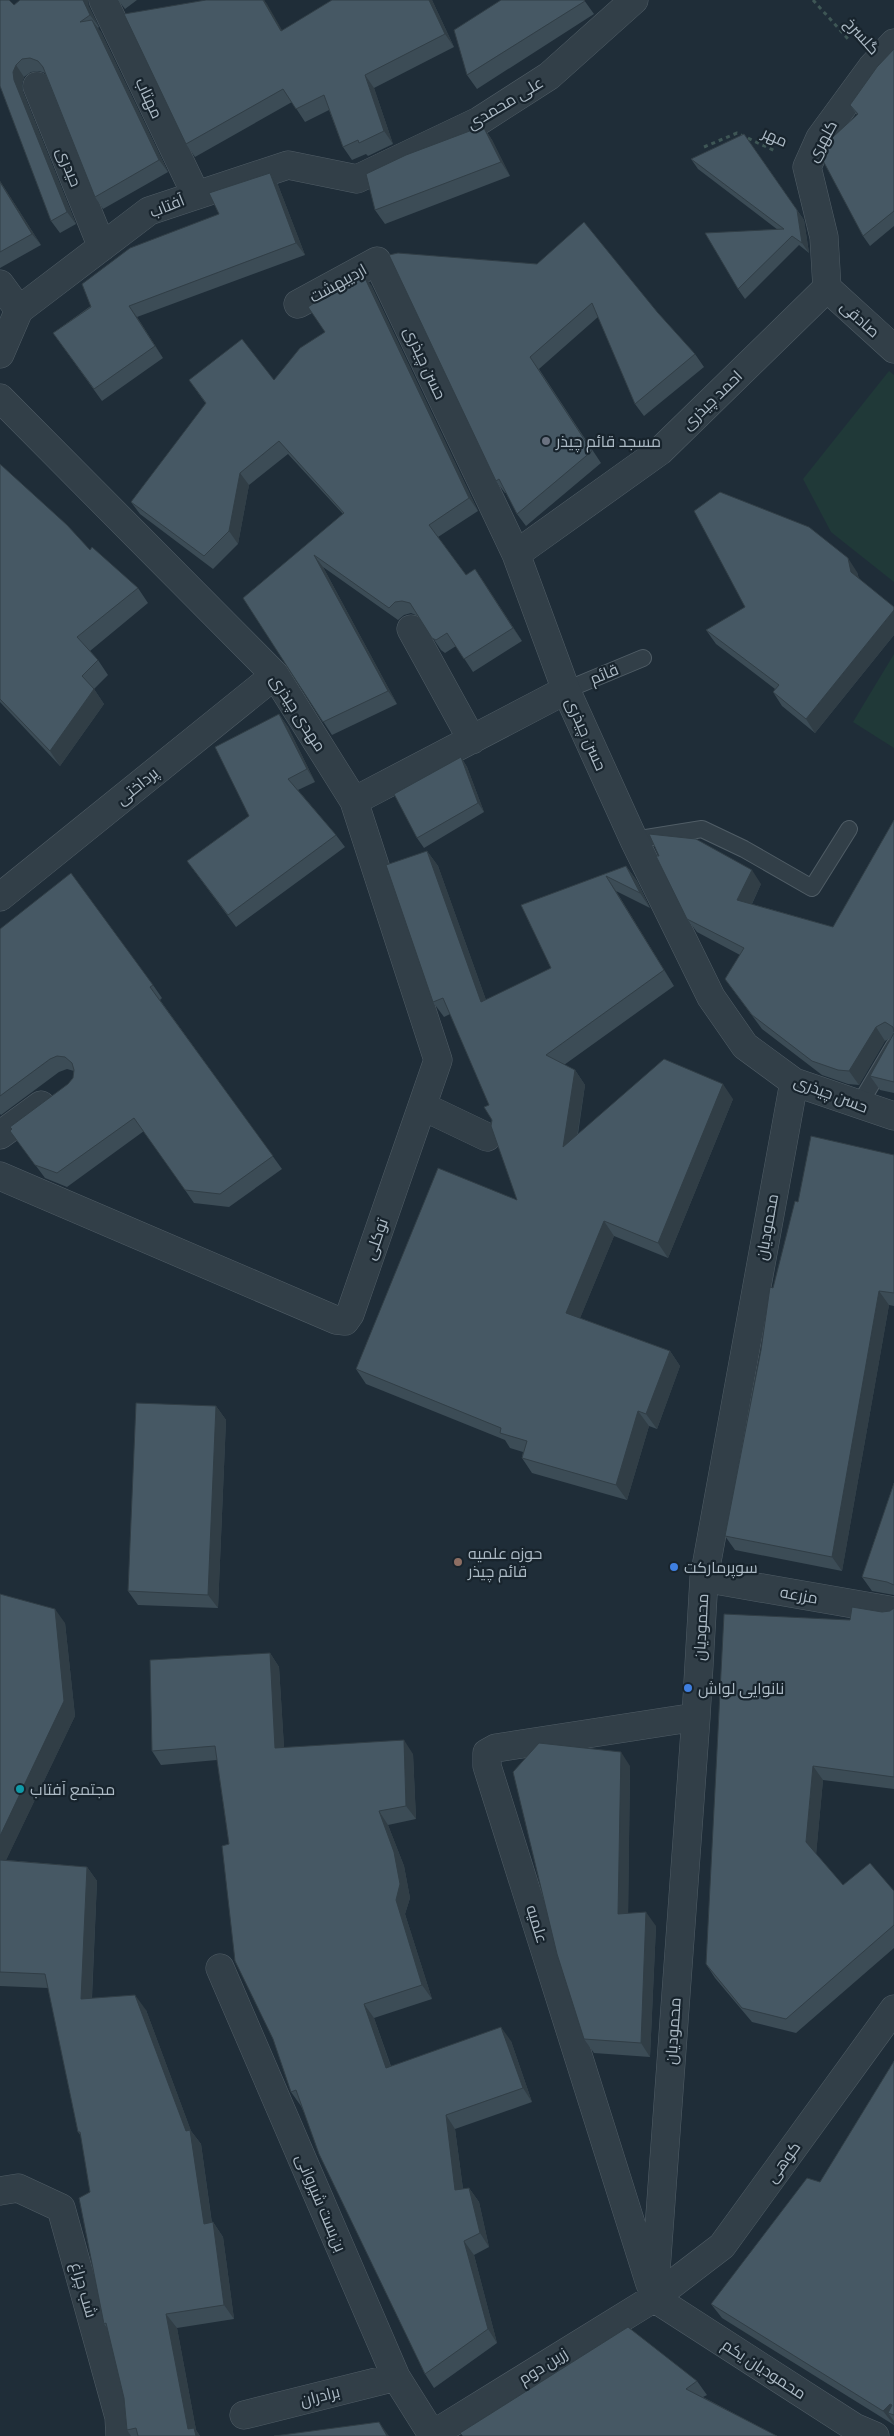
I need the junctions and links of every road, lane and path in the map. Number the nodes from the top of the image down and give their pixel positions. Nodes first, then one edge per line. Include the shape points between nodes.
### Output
1 (103, 0) edge
2 (812, 0) edge
3 (630, 1) edge
4 (894, 43) edge
5 (872, 67) junction
6 (37, 86) edge
7 (704, 147) dead end
8 (807, 167) junction
9 (358, 179) joint
10 (196, 195) junction
11 (102, 247) junction
12 (377, 261) joint
13 (0, 284) edge
14 (827, 288) junction
15 (298, 304) dead end
16 (19, 310) junction
17 (894, 350) edge
18 (0, 354) edge
19 (0, 398) edge
20 (516, 554) junction
21 (410, 629) edge
22 (643, 658) dead end
23 (275, 675) junction
24 (566, 690) junction
25 (472, 740) junction
26 (354, 802) junction
27 (849, 828) dead end
28 (634, 840) junction
29 (0, 897) edge
30 (894, 1046) edge
31 (794, 1082) junction
32 (60, 1091) edge
33 (422, 1106) junction
34 (859, 1106) junction
35 (894, 1116) edge
36 (0, 1135) edge
37 (487, 1137) edge
38 (0, 1176) edge
39 (704, 1578) junction
40 (894, 1611) edge
41 (696, 1718) junction
42 (220, 1968) dead end
43 (894, 2009) edge
44 (0, 2190) edge
45 (654, 2298) junction
46 (396, 2377) junction
47 (244, 2416) dead end
48 (432, 2435) edge
49 (120, 2436) edge
50 (875, 2436) edge

1 - 10 street, مهتاب
2 - 5 path, گلسرخ
3 - 9 street, علی محمدی via 549,76 479,120
4 - 5 street, کلهری
5 - 8 street, کلهری via 820,138
6 - 11 street, حیدری
7 - 8 path, مهر via 737,134
8 - 14 street, کلهری via 824,237
9 - 10 street, آفتاب via 288,165
10 - 11 street, آفتاب via 150,211
11 - 16 street, آفتاب
12 - 15 street, اردیبهشت
12 - 20 street, حسن چیذری
13 - 16 street
14 - 17 street, صادقی
14 - 20 street, احمد چیذری via 660,451
16 - 18 street, آفتاب
19 - 23 street, مهدی چیذری
20 - 24 street, حسن چیذری
21 - 25 street
22 - 24 lane, قائم
23 - 26 street, مهدی چیذری
23 - 29 street, پرداختی
24 - 25 street
24 - 28 street, حسن چیذری
25 - 26 street
26 - 33 street, توکلی via 438,1060
27 - 28 lane via 812,888 702,829
28 - 31 street, حسن چیذری via 711,997 745,1046
30 - 34 lane
31 - 34 street, حسن چیذری
31 - 39 street, محمودیان
32 - 36 street
33 - 37 street
33 - 38 street, توکلی via 345,1321 336,1320
34 - 35 street, حسن چیذری
39 - 40 street, مزرعه
39 - 41 street, محمودیان
41 - 45 street, محمودیان
41 - 45 street, علمیه via 496,1748 487,1753 490,1776
42 - 46 street, بن‌بست شیروانی
43 - 45 street, کوهی via 722,2246
44 - 49 street, شب چراغ via 18,2188 61,2208 120,2417
45 - 48 street, زرین دوم
45 - 50 street, محمودیان یکم via 854,2427
46 - 47 street, برادران
46 - 48 street, بن‌بست شیروانی

